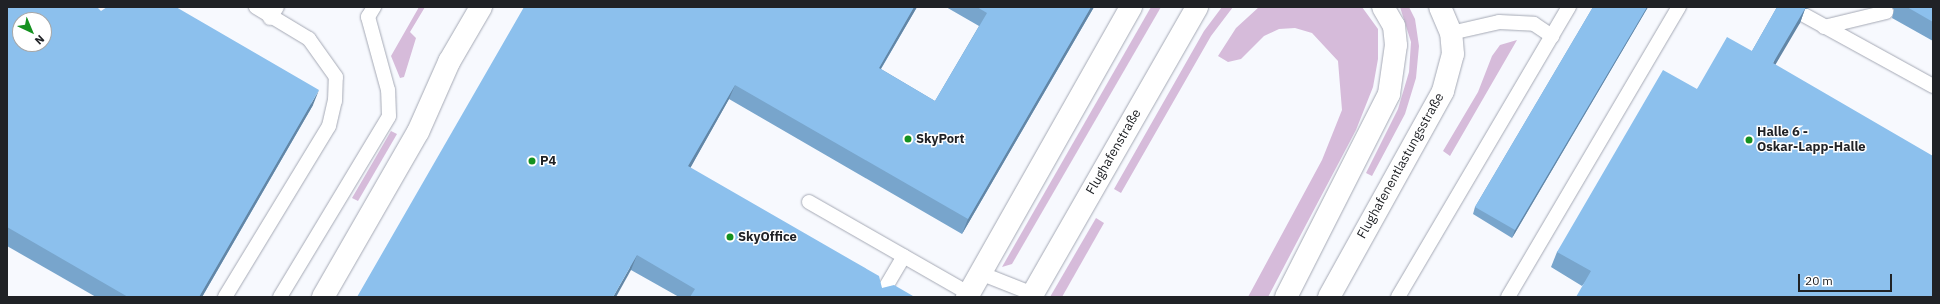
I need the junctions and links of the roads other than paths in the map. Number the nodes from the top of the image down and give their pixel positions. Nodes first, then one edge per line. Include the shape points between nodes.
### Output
1 (256, 7) edge
2 (374, 7) edge
3 (481, 7) edge
4 (1197, 7) edge
5 (1383, 7) edge
6 (1440, 7) edge
7 (1458, 7) edge
8 (1569, 7) edge
9 (1679, 7) edge
10 (1129, 10) edge
11 (1886, 12) dead end
12 (274, 13) edge
13 (1804, 15) edge
14 (1824, 27) junction
15 (1451, 33) junction
16 (1552, 36) junction
17 (1933, 86) edge
18 (809, 202) dead end
19 (904, 256) junction
20 (980, 273) junction
21 (881, 295) edge
22 (968, 295) edge
23 (1032, 296) edge
24 (225, 297) edge
25 (280, 297) edge
26 (323, 297) edge
27 (1286, 297) edge
28 (1329, 297) edge
29 (1398, 297) edge
30 (1508, 297) edge

1 - 12 lane
2 - 25 lane via 368,16 388,90 389,116
3 - 26 main road via 449,62 418,132
4 - 23 main road, Flughafenstraße
5 - 27 main road via 1394,26 1396,45 1389,94
6 - 15 main road, Flughafenentlastungsstraße
7 - 15 main road
8 - 16 lane
9 - 30 lane
10 - 20 main road
11 - 14 lane
12 - 24 lane via 309,39 336,77 335,101 329,126
13 - 14 lane
14 - 17 lane
15 - 16 lane via 1499,22 1534,24
15 - 28 main road, Flughafenentlastungsstraße via 1453,54 1443,90
16 - 29 lane
18 - 19 lane
19 - 21 lane
19 - 22 lane
20 - 22 main road
20 - 23 lane

